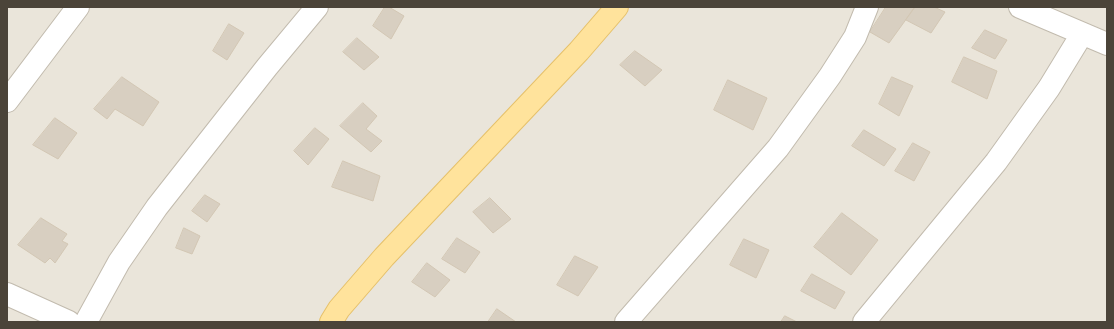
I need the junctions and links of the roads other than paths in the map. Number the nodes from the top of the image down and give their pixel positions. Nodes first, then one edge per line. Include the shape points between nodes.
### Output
1 (78, 7) edge
2 (317, 7) edge
3 (616, 7) edge
4 (867, 7) edge
5 (1020, 7) edge
6 (1082, 34) junction
7 (1107, 44) edge
8 (7, 101) edge
9 (7, 294) edge
10 (69, 322) edge
11 (86, 322) edge
12 (331, 322) edge
13 (626, 322) edge
14 (864, 322) edge

1 - 8 street
2 - 11 street via 157,207 119,262
3 - 12 main road via 579,51 384,257 339,309
4 - 13 street via 855,37 778,148
5 - 6 street
6 - 7 street
6 - 14 street via 1049,88 996,162
9 - 10 street

